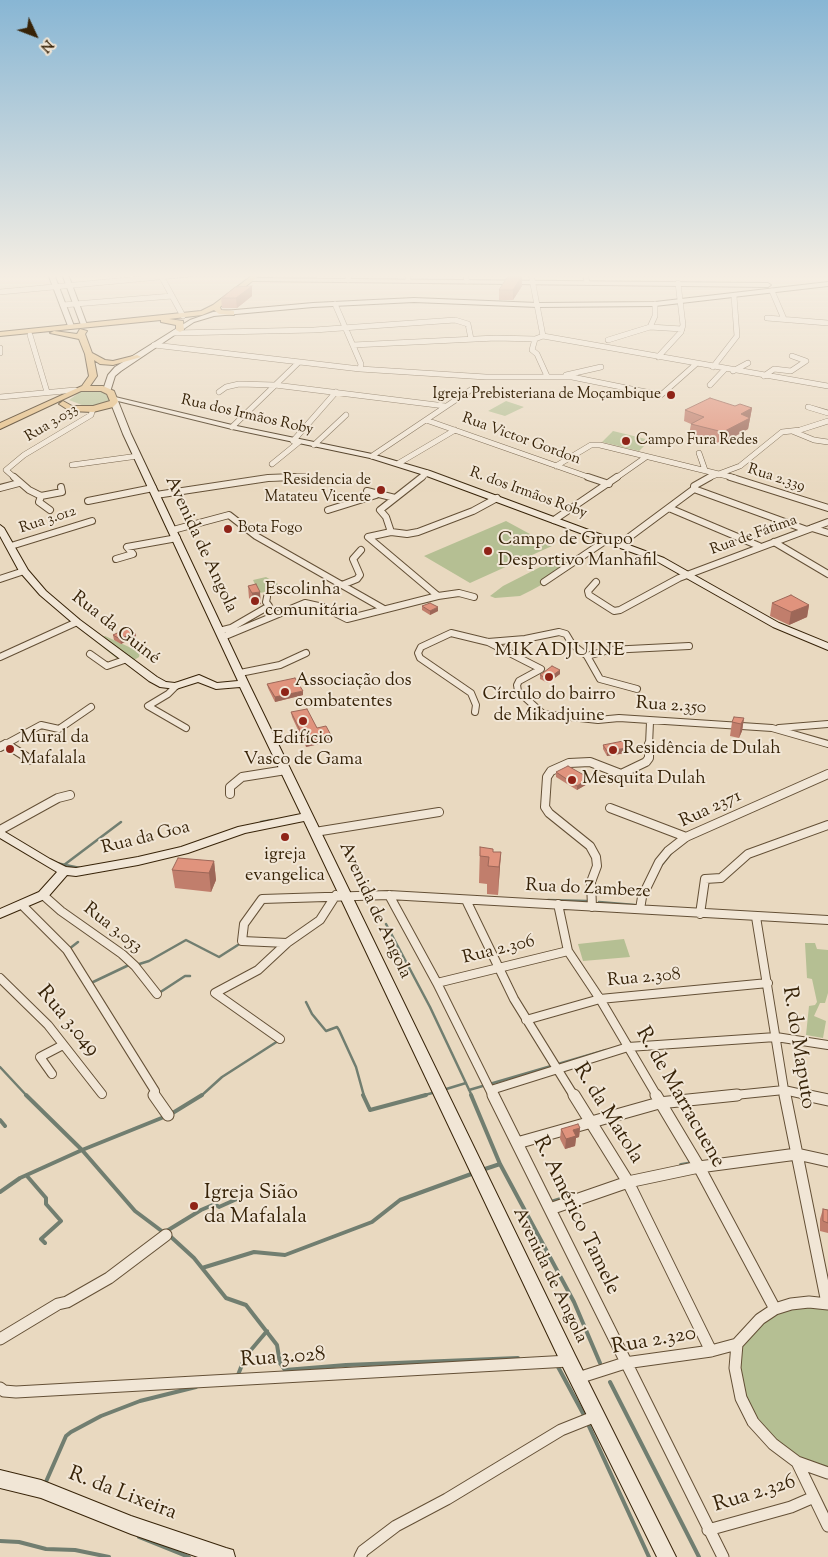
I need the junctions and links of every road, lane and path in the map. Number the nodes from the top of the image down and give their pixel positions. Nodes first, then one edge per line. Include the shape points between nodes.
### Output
1 (33, 347) edge
2 (86, 347) edge
3 (152, 347) edge
4 (167, 347) edge
5 (354, 347) edge
6 (533, 347) edge
7 (601, 347) edge
8 (667, 347) edge
9 (729, 347) edge
10 (0, 348) edge
11 (0, 353) edge
12 (89, 354) junction
13 (792, 356) dead end
14 (137, 357) junction
15 (658, 357) junction
16 (298, 363) junction
17 (748, 363) dead end
18 (696, 364) junction
19 (601, 366) dead end
20 (713, 367) junction
21 (360, 369) junction
22 (725, 370) junction
23 (733, 371) junction
24 (547, 376) junction
25 (559, 376) junction
26 (764, 376) junction
27 (275, 385) junction
28 (710, 385) dead end
29 (828, 386) edge
30 (85, 388) junction
31 (472, 389) dead end
32 (75, 390) junction
33 (107, 390) junction
34 (46, 392) junction
35 (219, 392) dead end
36 (336, 392) junction
37 (0, 397) edge
38 (63, 400) junction
39 (116, 406) junction
40 (445, 406) junction
41 (808, 407) dead end
42 (93, 409) junction
43 (828, 413) edge
44 (346, 415) dead end
45 (426, 420) junction
46 (828, 421) edge
47 (0, 426) edge
48 (232, 427) junction
49 (454, 430) junction
50 (792, 431) junction
51 (296, 442) junction
52 (828, 442) edge
53 (314, 445) junction
54 (699, 453) dead end
55 (138, 456) junction
56 (374, 457) junction
57 (646, 457) junction
58 (398, 463) junction
59 (272, 464) dead end
60 (72, 465) dead end
61 (556, 466) junction
62 (705, 470) junction
63 (427, 472) junction
64 (717, 474) junction
65 (305, 476) dead end
66 (19, 483) junction
67 (609, 484) junction
68 (61, 487) dead end
69 (0, 488) edge
70 (694, 489) junction
71 (155, 491) junction
72 (366, 491) dead end
73 (41, 496) junction
74 (376, 496) junction
75 (395, 498) junction
76 (497, 498) junction
77 (88, 501) dead end
78 (669, 508) junction
79 (828, 508) edge
80 (50, 510) dead end
81 (328, 510) dead end
82 (92, 520) dead end
83 (554, 520) junction
84 (828, 522) edge
85 (0, 529) edge
86 (809, 529) junction
87 (391, 532) junction
88 (175, 534) junction
89 (828, 534) edge
90 (608, 539) junction
91 (774, 542) junction
92 (7, 544) edge
93 (620, 544) junction
94 (759, 546) junction
95 (361, 550) dead end
96 (116, 559) dead end
97 (24, 571) junction
98 (828, 574) edge
99 (688, 575) junction
100 (0, 579) edge
101 (544, 582) dead end
102 (596, 582) dead end
103 (342, 585) junction
104 (438, 596) junction
105 (266, 597) dead end
106 (474, 597) dead end
107 (384, 609) junction
108 (77, 622) junction
109 (221, 634) junction
110 (488, 642) junction
111 (689, 646) dead end
112 (828, 647) edge
113 (306, 653) dead end
114 (90, 654) dead end
115 (587, 656) junction
116 (0, 657) edge
117 (127, 659) junction
118 (240, 673) junction
119 (244, 684) junction
120 (176, 686) junction
121 (637, 689) dead end
122 (92, 707) dead end
123 (475, 712) dead end
124 (650, 722) junction
125 (828, 724) edge
126 (186, 728) dead end
127 (772, 728) junction
128 (828, 744) edge
129 (3, 746) edge
130 (31, 760) dead end
131 (286, 770) junction
132 (828, 774) edge
133 (230, 794) dead end
134 (70, 795) dead end
135 (610, 808) dead end
136 (439, 812) dead end
137 (308, 816) junction
138 (828, 825) edge
139 (0, 831) edge
140 (315, 832) junction
141 (686, 837) junction
142 (64, 870) junction
143 (94, 870) junction
144 (46, 892) junction
145 (341, 895) junction
146 (389, 895) junction
147 (466, 900) junction
148 (558, 904) junction
149 (22, 905) junction
150 (592, 907) junction
151 (640, 909) junction
152 (0, 914) edge
153 (700, 914) junction
154 (756, 917) junction
155 (828, 920) edge
156 (287, 943) junction
157 (568, 951) junction
158 (496, 967) junction
159 (0, 978) edge
160 (438, 983) junction
161 (768, 984) junction
162 (157, 994) dead end
163 (600, 999) junction
164 (526, 1020) junction
165 (776, 1037) junction
166 (280, 1039) dead end
167 (63, 1045) junction
168 (828, 1045) edge
169 (628, 1048) junction
170 (557, 1069) junction
171 (52, 1074) dead end
172 (490, 1090) junction
173 (784, 1090) junction
174 (102, 1094) dead end
175 (828, 1100) edge
176 (659, 1103) junction
177 (168, 1115) dead end
178 (590, 1121) junction
179 (517, 1144) junction
180 (797, 1154) junction
181 (828, 1161) edge
182 (699, 1167) junction
183 (628, 1182) junction
184 (550, 1209) junction
185 (166, 1235) dead end
186 (828, 1303) edge
187 (775, 1310) junction
188 (0, 1339) edge
189 (737, 1344) junction
190 (711, 1350) junction
191 (569, 1361) junction
192 (626, 1362) junction
193 (578, 1378) junction
194 (0, 1388) edge
195 (596, 1416) junction
196 (797, 1462) junction
197 (828, 1473) edge
198 (0, 1479) edge
199 (814, 1497) junction
200 (828, 1526) edge
201 (708, 1530) junction
202 (226, 1557) edge
203 (360, 1557) edge
204 (666, 1557) edge
205 (723, 1557) edge

1 - 34 street
2 - 12 main road
3 - 14 main road
4 - 16 street
5 - 21 street
6 - 24 street
7 - 15 street
8 - 15 street
9 - 20 street
10 - 11 street
12 - 14 main road via 103,362
12 - 30 main road via 93,376
13 - 26 street via 806,361 791,371 774,369
14 - 33 main road via 112,375
15 - 18 street
16 - 21 street
16 - 27 street
17 - 23 street
18 - 20 street
18 - 25 street via 661,395
19 - 25 street
20 - 22 street
21 - 24 street via 486,377
22 - 23 street
22 - 28 street
23 - 26 street
24 - 25 street
26 - 29 street
27 - 35 street via 239,384
27 - 36 street
27 - 48 street
30 - 32 main road
30 - 33 main road
31 - 40 street
32 - 34 street
32 - 38 main road
33 - 39 main road
34 - 37 street
36 - 40 street
36 - 51 street
38 - 42 main road via 70,408
38 - 47 main road
39 - 42 main road
39 - 48 main road, Rua dos Irmãos Roby via 140,406
39 - 55 main road, Avenida de Angola
40 - 45 street
41 - 43 street
42 - 66 street, Rua 3.033 via 91,415 24,455 6,470
44 - 53 street
45 - 49 street, Rua Victor Gordon
45 - 56 street
46 - 50 street
48 - 51 main road, Rua dos Irmãos Roby
49 - 58 street
49 - 61 street, Rua Victor Gordon
50 - 52 street
50 - 64 street via 778,434 740,466
51 - 53 main road, Rua dos Irmãos Roby
51 - 59 street
53 - 56 main road, Rua dos Irmãos Roby
54 - 62 street
55 - 60 street
55 - 71 main road, Avenida de Angola
56 - 58 main road, R. dos Irmãos Roby
57 - 61 street, Rua 2.339 via 591,445
57 - 62 street, Rua 2.339
57 - 67 street
58 - 63 main road, R. dos Irmãos Roby
61 - 67 street, Rua Victor Gordon
62 - 64 street, Rua 2.339
63 - 75 street
63 - 76 main road, R. dos Irmãos Roby
64 - 70 street via 694,486
64 - 79 street, Rua 2.339 via 752,482
65 - 71 street
66 - 69 street
66 - 73 street
67 - 83 street
68 - 73 street via 62,492
70 - 78 street
70 - 86 street
71 - 77 street
71 - 88 main road, Avenida de Angola
72 - 74 street
73 - 80 street via 39,502
74 - 75 street
74 - 81 street
75 - 87 street via 380,510
76 - 83 main road, R. dos Irmãos Roby
76 - 87 street via 418,532
78 - 93 street
78 - 94 street
82 - 92 street, Rua 3.012
83 - 90 main road, R. dos Irmãos Roby
84 - 86 street, Rua de Fátima
85 - 92 main road, Rua da Guiné
86 - 89 street
86 - 91 street, Rua de Fátima
87 - 104 street via 368,536 369,540
88 - 96 street via 127,547 133,554
88 - 103 street via 229,515 256,536
88 - 109 main road, Avenida de Angola
90 - 93 main road, R. dos Irmãos Roby
90 - 101 street
91 - 94 street, Rua de Fátima
91 - 98 street
92 - 97 main road, Rua da Guiné
93 - 99 main road, R. dos Irmãos Roby
94 - 99 street, Rua de Fátima
95 - 103 street via 353,559 360,576
97 - 100 street
97 - 108 main road, Rua da Guiné via 43,593
99 - 102 street, Rua de Fátima via 617,611 589,595 588,591
99 - 112 main road, R. dos Irmãos Roby via 776,625
103 - 107 street
104 - 106 street via 459,592
104 - 107 street
105 - 109 street via 269,606
107 - 109 street via 347,619 323,607 305,603 243,630
108 - 116 street
108 - 117 main road, Rua da Guiné
109 - 118 main road, Avenida de Angola
110 - 115 street via 559,632 566,634 572,644
110 - 123 street via 452,633 421,647 418,653 420,658 471,693
110 - 124 street, Rua 2.350 via 541,669 517,682 518,691 544,715
111 - 115 street via 609,650
113 - 118 street via 280,665
114 - 117 street via 107,666
115 - 121 street via 600,679
117 - 120 main road, Rua da Guiné via 153,679 164,685
118 - 119 main road, Avenida de Angola
119 - 120 main road via 216,686 199,678
119 - 131 main road, Avenida de Angola
120 - 126 street via 148,706
122 - 129 street via 59,729 42,725
124 - 127 street, Rua 2.350
124 - 150 street via 649,758 646,762 621,774 590,762 569,764 547,776 545,806 549,813 590,846 596,857 597,866 591,882
125 - 127 street
127 - 128 street, Rua 2.350
129 - 130 street via 11,746
131 - 133 street via 242,778 230,787
131 - 137 main road, Avenida de Angola
132 - 141 street, Rua 2371
134 - 139 street via 58,798
135 - 141 street
136 - 140 street
137 - 140 main road, Avenida de Angola
137 - 143 main road, Rua da Goa via 242,830 184,850
138 - 153 street via 748,854 720,878 705,879
139 - 142 main road, Rua da Goa via 46,862
140 - 145 main road, Avenida de Angola
141 - 151 street, Rua 2371 via 659,862 642,897
142 - 143 main road, Rua da Goa
142 - 144 main road
143 - 144 main road
144 - 149 main road
144 - 162 street, Rua 3.053 via 61,911 122,954
145 - 146 street, Rua do Zambeze
145 - 156 street via 320,920
145 - 156 street, Rua do Zambeze via 266,898 258,902 242,929 242,941
145 - 191 main road, Avenida de Angola
146 - 147 street, Rua do Zambeze
146 - 160 street, R. Américo Tamele
147 - 148 street, Rua do Zambeze
147 - 158 street, R. da Matola
148 - 150 street, Rua do Zambeze
148 - 157 street, R. de Marracuene
149 - 152 main road
149 - 177 street via 67,950
150 - 151 street, Rua do Zambeze
151 - 153 street, Rua do Zambeze
153 - 154 street, Rua do Zambeze
154 - 155 street, Rua do Zambeze
154 - 161 street, R. do Maputo
156 - 166 street via 258,970 215,993
157 - 158 street, Rua 2.306
157 - 163 street, R. de Marracuene
158 - 160 street, Rua 2.306
158 - 164 street, R. da Matola
159 - 167 street, Rua 3.049 via 31,1007
160 - 172 street, R. Américo Tamele
161 - 163 street, Rua 2.308
161 - 165 street, R. do Maputo
163 - 164 street, Rua 2.308
163 - 169 street, R. de Marracuene
164 - 170 street, R. da Matola
165 - 168 street
165 - 169 street
165 - 173 street, R. do Maputo
167 - 171 street via 40,1058
167 - 174 street, Rua 3.049
169 - 170 street
169 - 176 street, R. de Marracuene
170 - 172 street
170 - 178 street, R. da Matola
172 - 179 street, R. Américo Tamele
173 - 175 street
173 - 176 street
173 - 180 street, R. do Maputo
176 - 178 street
176 - 182 street, R. de Marracuene
178 - 179 street
178 - 183 street, R. da Matola
179 - 184 street, R. Américo Tamele
180 - 181 street
180 - 182 street
180 - 186 street, R. do Maputo
182 - 183 street
182 - 187 street, R. de Marracuene
183 - 184 street
183 - 190 street, R. da Matola
184 - 192 street, R. Américo Tamele
185 - 188 street via 108,1278
186 - 187 street via 800,1303
187 - 189 street via 760,1319
189 - 190 street, Rua 2.320
189 - 196 street via 735,1368 741,1398 753,1422 773,1444
190 - 192 street, Rua 2.320
191 - 193 main road, Avenida de Angola
191 - 194 street, Rua 3.028 via 16,1392
192 - 193 street, Rua 2.320
192 - 201 street, R. Américo Tamele
193 - 195 main road, Avenida de Angola
195 - 203 street via 561,1430 396,1526 362,1551
195 - 204 main road, Avenida de Angola
196 - 197 street
196 - 199 street
198 - 202 main road, R. da Lixeira via 41,1489 131,1526
199 - 200 street
199 - 201 street, Rua 2.326 via 791,1507
201 - 205 street, R. Américo Tamele

